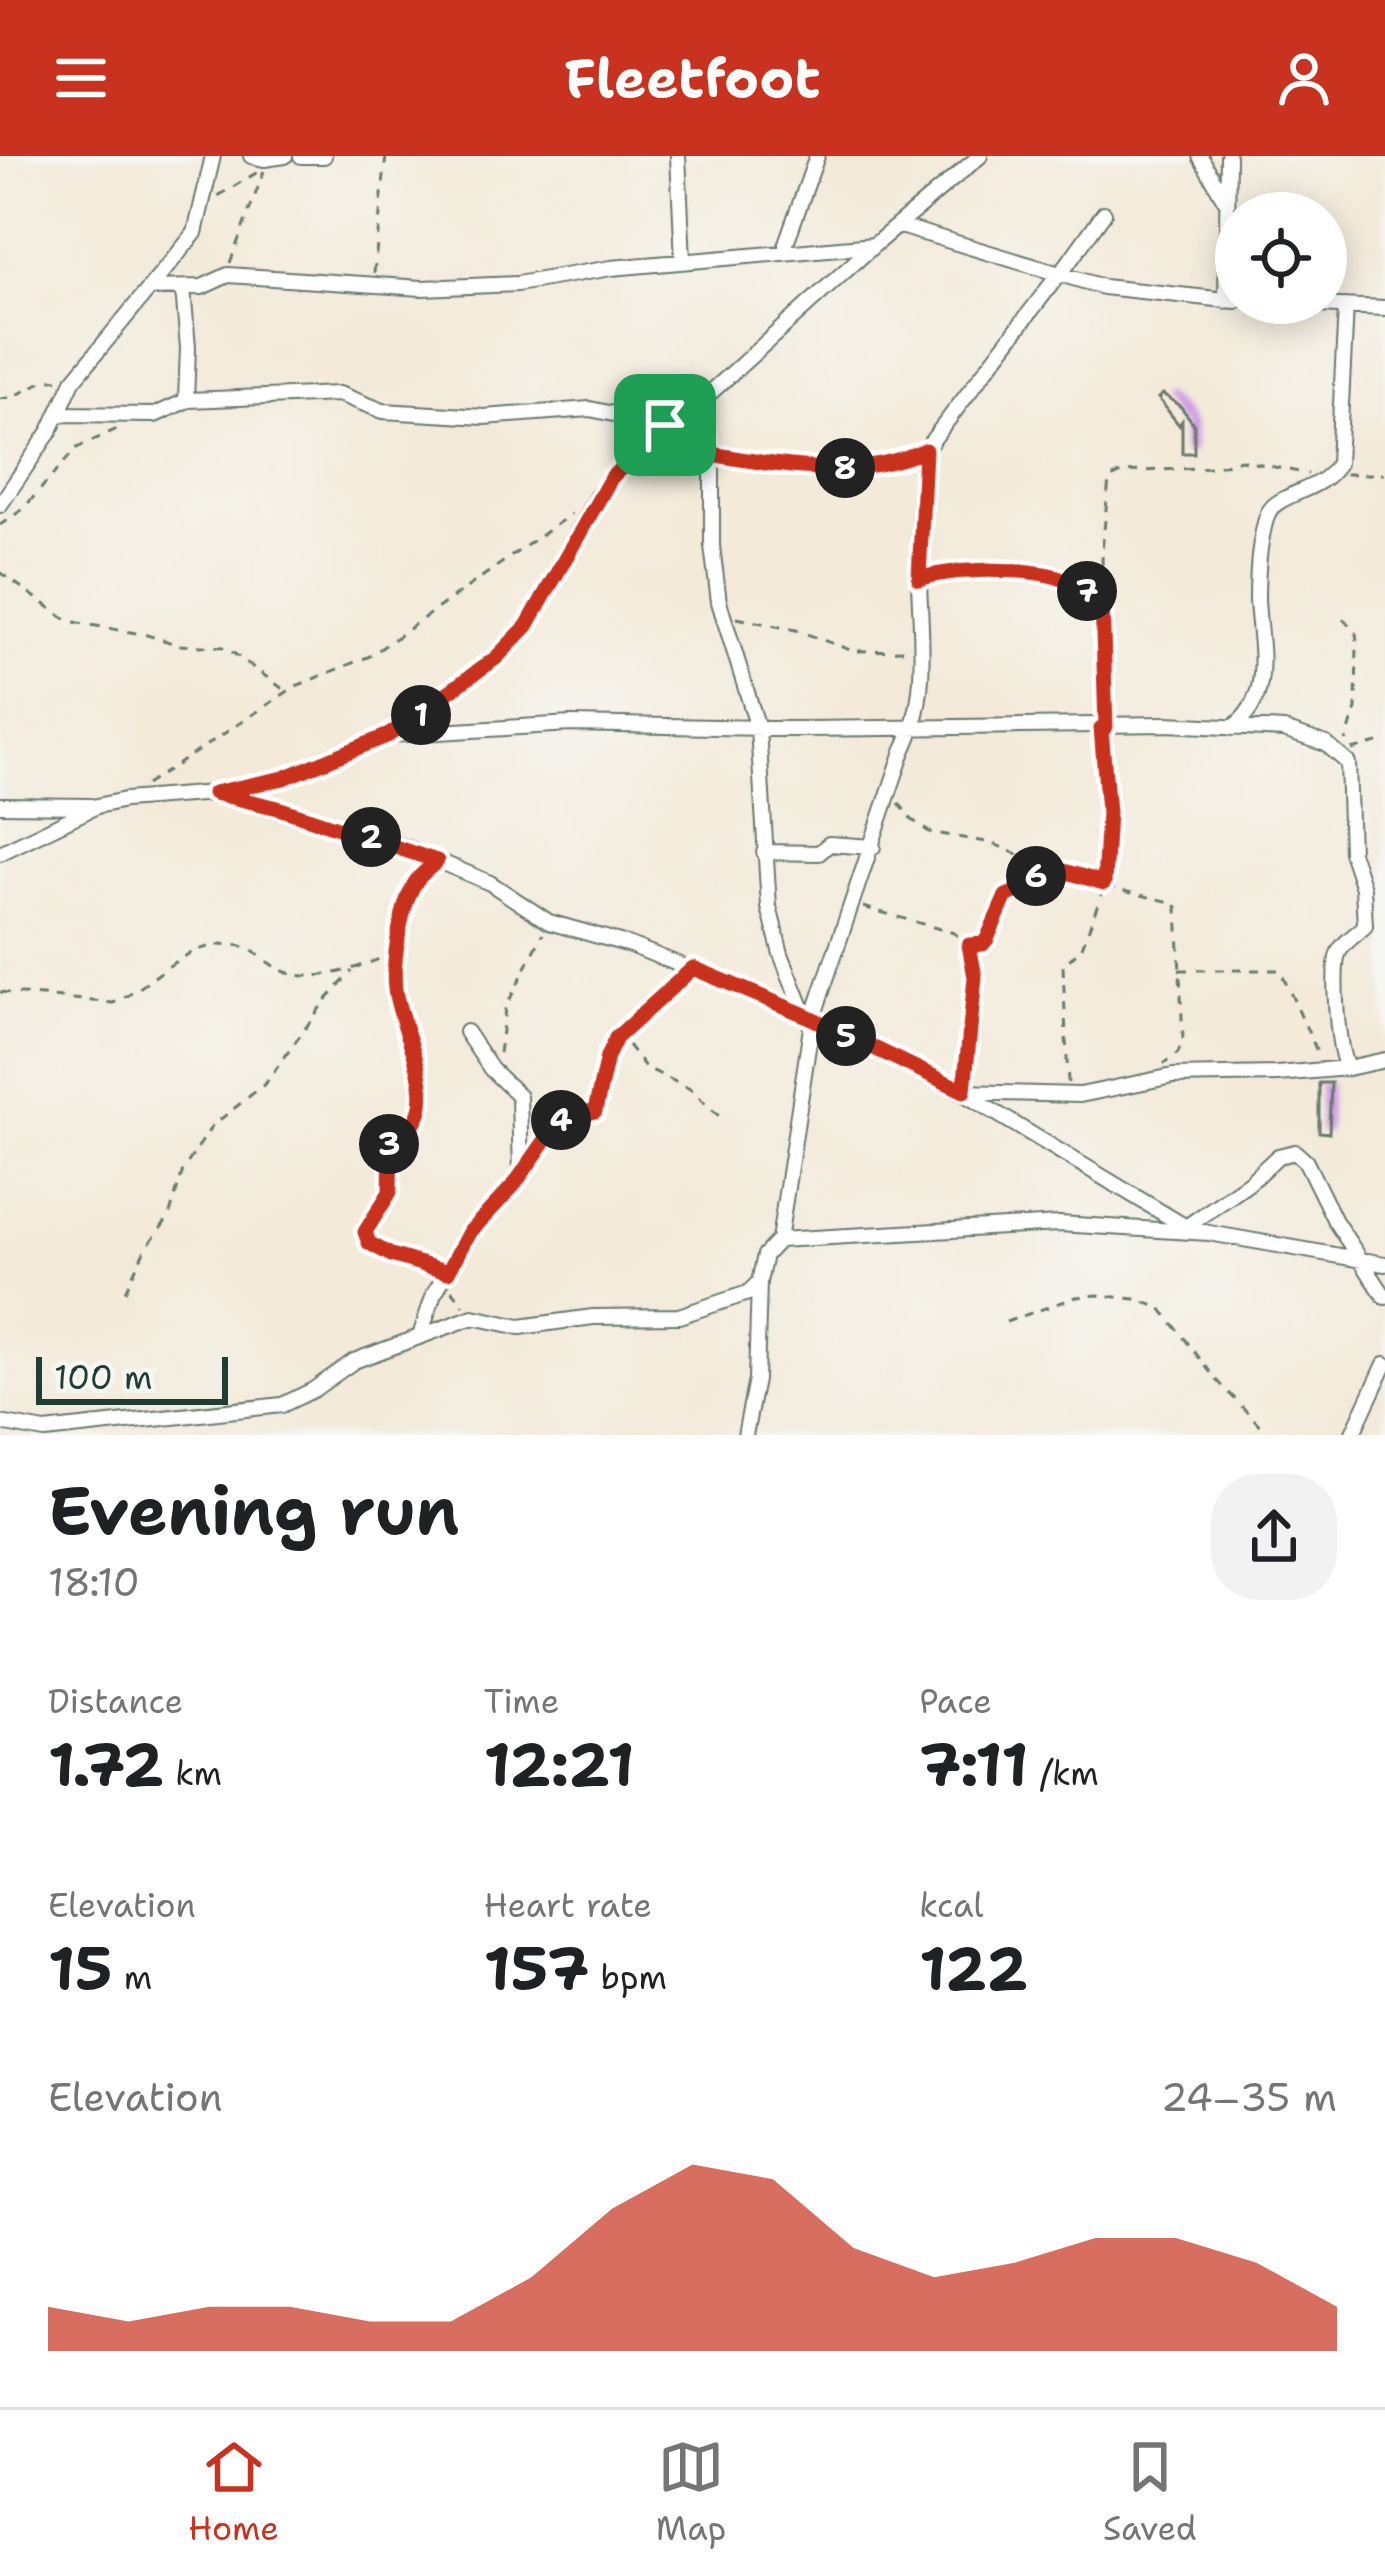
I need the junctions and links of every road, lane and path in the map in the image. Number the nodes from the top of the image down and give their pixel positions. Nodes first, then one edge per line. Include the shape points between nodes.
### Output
1 (214, 156) edge
2 (251, 156) edge
3 (285, 156) edge
4 (301, 156) edge
5 (324, 156) edge
6 (386, 156) edge
7 (678, 156) edge
8 (817, 156) edge
9 (980, 156) edge
10 (1201, 156) edge
11 (1228, 156) edge
12 (1221, 192) edge
13 (1228, 192) edge
14 (203, 203) junction
15 (1104, 213) dead end
16 (900, 226) junction
17 (874, 245) junction
18 (786, 253) junction
19 (683, 262) junction
20 (1059, 275) junction
21 (219, 280) junction
22 (372, 285) junction
23 (150, 288) junction
24 (183, 289) junction
25 (1215, 299) edge
26 (1347, 306) edge
27 (1385, 308) edge
28 (1345, 324) edge
29 (73, 381) junction
30 (0, 400) edge
31 (186, 401) junction
32 (699, 403) junction
33 (59, 414) junction
34 (665, 425) junction
35 (122, 427) dead end
36 (925, 450) junction
37 (711, 454) junction
38 (1385, 474) edge
39 (1330, 476) junction
40 (598, 496) junction
41 (0, 505) edge
42 (0, 525) edge
43 (0, 572) edge
44 (919, 579) junction
45 (1102, 600) junction
46 (719, 602) junction
47 (1343, 619) dead end
48 (922, 652) junction
49 (287, 691) junction
50 (915, 727) junction
51 (1103, 727) junction
52 (758, 728) junction
53 (1232, 728) junction
54 (389, 735) junction
55 (1385, 742) edge
56 (214, 793) junction
57 (892, 793) junction
58 (125, 800) junction
59 (0, 805) edge
60 (97, 806) junction
61 (873, 847) junction
62 (764, 852) junction
63 (0, 853) edge
64 (437, 861) junction
65 (1040, 864) junction
66 (1104, 885) junction
67 (852, 907) junction
68 (549, 922) junction
69 (969, 945) junction
70 (397, 952) junction
71 (693, 968) junction
72 (353, 970) junction
73 (1178, 970) junction
74 (0, 992) edge
75 (809, 1018) junction
76 (623, 1031) junction
77 (466, 1032) dead end
78 (498, 1059) dead end
79 (1385, 1060) edge
80 (1348, 1068) junction
81 (1328, 1069) junction
82 (1167, 1077) junction
83 (963, 1091) junction
84 (1072, 1095) junction
85 (719, 1116) dead end
86 (521, 1175) junction
87 (1186, 1227) junction
88 (1209, 1233) junction
89 (779, 1240) junction
90 (1366, 1263) junction
91 (1385, 1264) edge
92 (448, 1272) junction
93 (759, 1282) junction
94 (125, 1291) dead end
95 (1385, 1298) edge
96 (473, 1317) junction
97 (1006, 1322) dead end
98 (421, 1333) junction
99 (1385, 1364) edge
100 (0, 1423) edge
101 (745, 1435) edge
102 (1269, 1435) edge
103 (1352, 1435) edge

1 - 14 street
2 - 3 street
4 - 5 street
6 - 22 path
7 - 19 street
8 - 18 street
9 - 16 street
10 - 12 street
11 - 13 street
14 - 21 path via 266,163
14 - 23 street via 193,235
15 - 20 street
16 - 17 street
16 - 20 street
17 - 18 street
17 - 32 street
18 - 19 street
19 - 22 street via 517,284
20 - 25 street
20 - 36 street
21 - 22 street
21 - 24 street
23 - 24 street
23 - 29 street
24 - 31 street
26 - 27 street
28 - 39 street via 1338,463
29 - 30 path via 50,379
29 - 33 street
31 - 33 street via 155,415
31 - 34 street via 339,394 383,411 590,409
32 - 34 street
32 - 37 street
33 - 41 street
34 - 40 street
35 - 42 path via 76,448
36 - 37 street via 841,469
36 - 44 street
37 - 46 street
38 - 39 path
39 - 45 path via 1241,460 1113,476 1106,486
39 - 53 street via 1267,514 1258,586 1260,688 1250,714
40 - 49 path via 370,656
40 - 54 street via 514,642
43 - 49 path via 68,621 225,647
44 - 45 path via 1038,573
44 - 48 street
45 - 51 path
46 - 48 path via 746,623 785,627 853,651
46 - 52 street
47 - 55 path via 1357,633 1347,752
48 - 50 street
49 - 58 path
50 - 51 street
50 - 52 street
50 - 57 street
51 - 53 street
51 - 66 path
52 - 54 street via 571,724
52 - 62 street
53 - 80 street via 1311,738 1348,763 1351,852 1366,914 1337,961 1338,1048
54 - 56 street via 284,778
56 - 58 street
56 - 64 street
57 - 61 street
57 - 65 path via 921,828
58 - 60 street
59 - 60 street
60 - 63 street
61 - 62 street
61 - 67 street
62 - 75 street via 781,954
64 - 68 street
64 - 70 path via 408,899
65 - 66 path
65 - 69 path via 1031,885 1006,896 983,944
66 - 73 path via 1178,907
66 - 84 path via 1082,947 1063,966
67 - 69 path via 904,916
67 - 75 street
68 - 71 street
68 - 78 path via 505,1009
69 - 83 path via 975,977
70 - 72 path
70 - 92 path via 395,990 421,1102 409,1131 391,1139 390,1192 365,1239
71 - 75 street
71 - 76 street
72 - 74 path via 288,973 255,950 214,945 113,1003
72 - 94 path via 266,1083 212,1126
73 - 81 path via 1280,970
73 - 82 path via 1183,1040 1165,1062
75 - 83 street
75 - 89 street
76 - 85 path via 645,1067 691,1088
76 - 86 street via 610,1046 595,1111 559,1121
77 - 86 street via 519,1096
79 - 80 street
80 - 81 street
81 - 82 street
82 - 84 street
83 - 84 street
83 - 87 street
86 - 92 street via 468,1234
87 - 88 street
87 - 90 street via 1277,1156 1294,1152
88 - 89 street via 1059,1224
88 - 90 street
89 - 93 street via 765,1255
90 - 91 street
90 - 95 street
92 - 96 path via 447,1283
92 - 98 street
93 - 96 street via 735,1299 680,1316 520,1327
93 - 101 street
96 - 98 street
97 - 102 path via 1090,1295 1162,1308
98 - 100 street via 282,1405 45,1431
99 - 103 street

